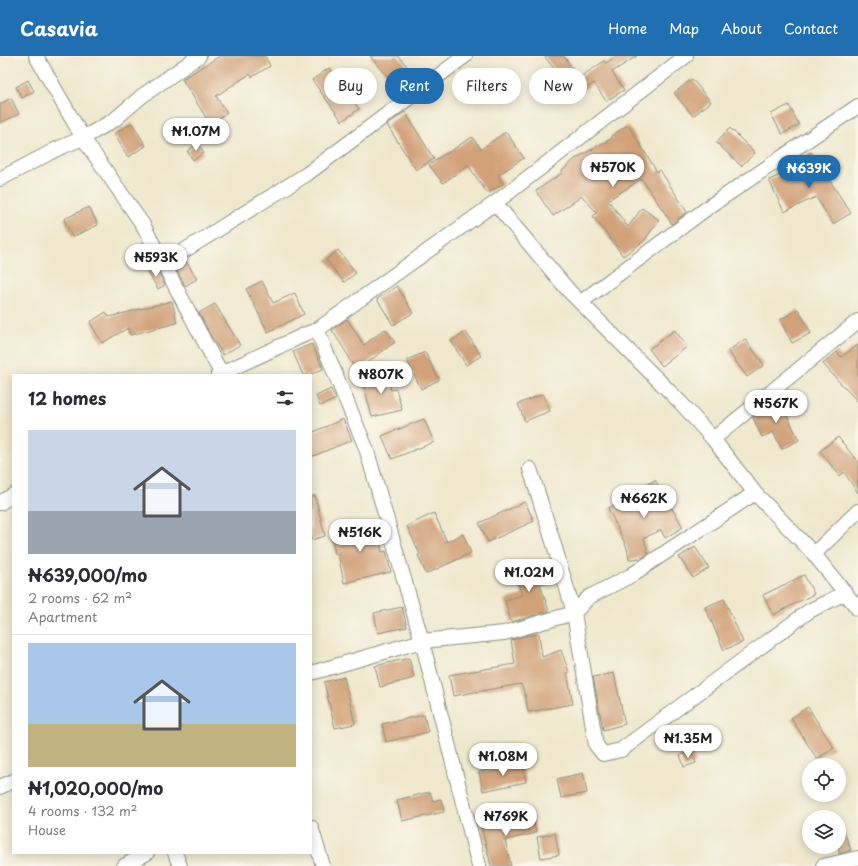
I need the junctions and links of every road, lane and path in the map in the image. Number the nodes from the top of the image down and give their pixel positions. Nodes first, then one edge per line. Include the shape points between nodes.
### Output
1 (36, 56) edge
2 (199, 56) edge
3 (465, 56) edge
4 (686, 56) edge
5 (858, 106) edge
6 (83, 138) junction
7 (0, 179) edge
8 (495, 203) junction
9 (160, 256) junction
10 (581, 302) junction
11 (858, 321) edge
12 (317, 330) junction
13 (220, 374) edge
14 (713, 439) junction
15 (530, 469) dead end
16 (755, 493) junction
17 (12, 496) edge
18 (0, 503) edge
19 (858, 511) edge
20 (814, 554) junction
21 (845, 593) junction
22 (858, 609) edge
23 (574, 613) junction
24 (422, 641) junction
25 (312, 673) edge
26 (12, 782) edge
27 (0, 788) edge
28 (312, 830) edge
29 (145, 854) edge
30 (175, 854) edge
31 (858, 858) edge
32 (124, 866) edge
33 (180, 866) edge
34 (323, 866) edge
35 (479, 866) edge
36 (823, 866) edge

1 - 6 street
2 - 6 street via 142,96 114,120
3 - 9 street via 307,174 182,252
4 - 8 street
5 - 10 street via 710,206
6 - 7 street
6 - 9 street via 144,225
8 - 10 street
8 - 12 street
9 - 13 street
10 - 14 street
11 - 14 street
12 - 13 street
12 - 24 street via 366,448
14 - 16 street
15 - 23 street
16 - 20 street
16 - 23 street via 630,576 589,597
17 - 18 street
19 - 20 street
20 - 21 street
21 - 22 street
21 - 23 street via 809,611 622,750 603,754 596,745
23 - 24 street via 504,633
24 - 25 street
24 - 35 street
26 - 27 street
28 - 34 street
29 - 32 street
30 - 33 street
31 - 36 street

